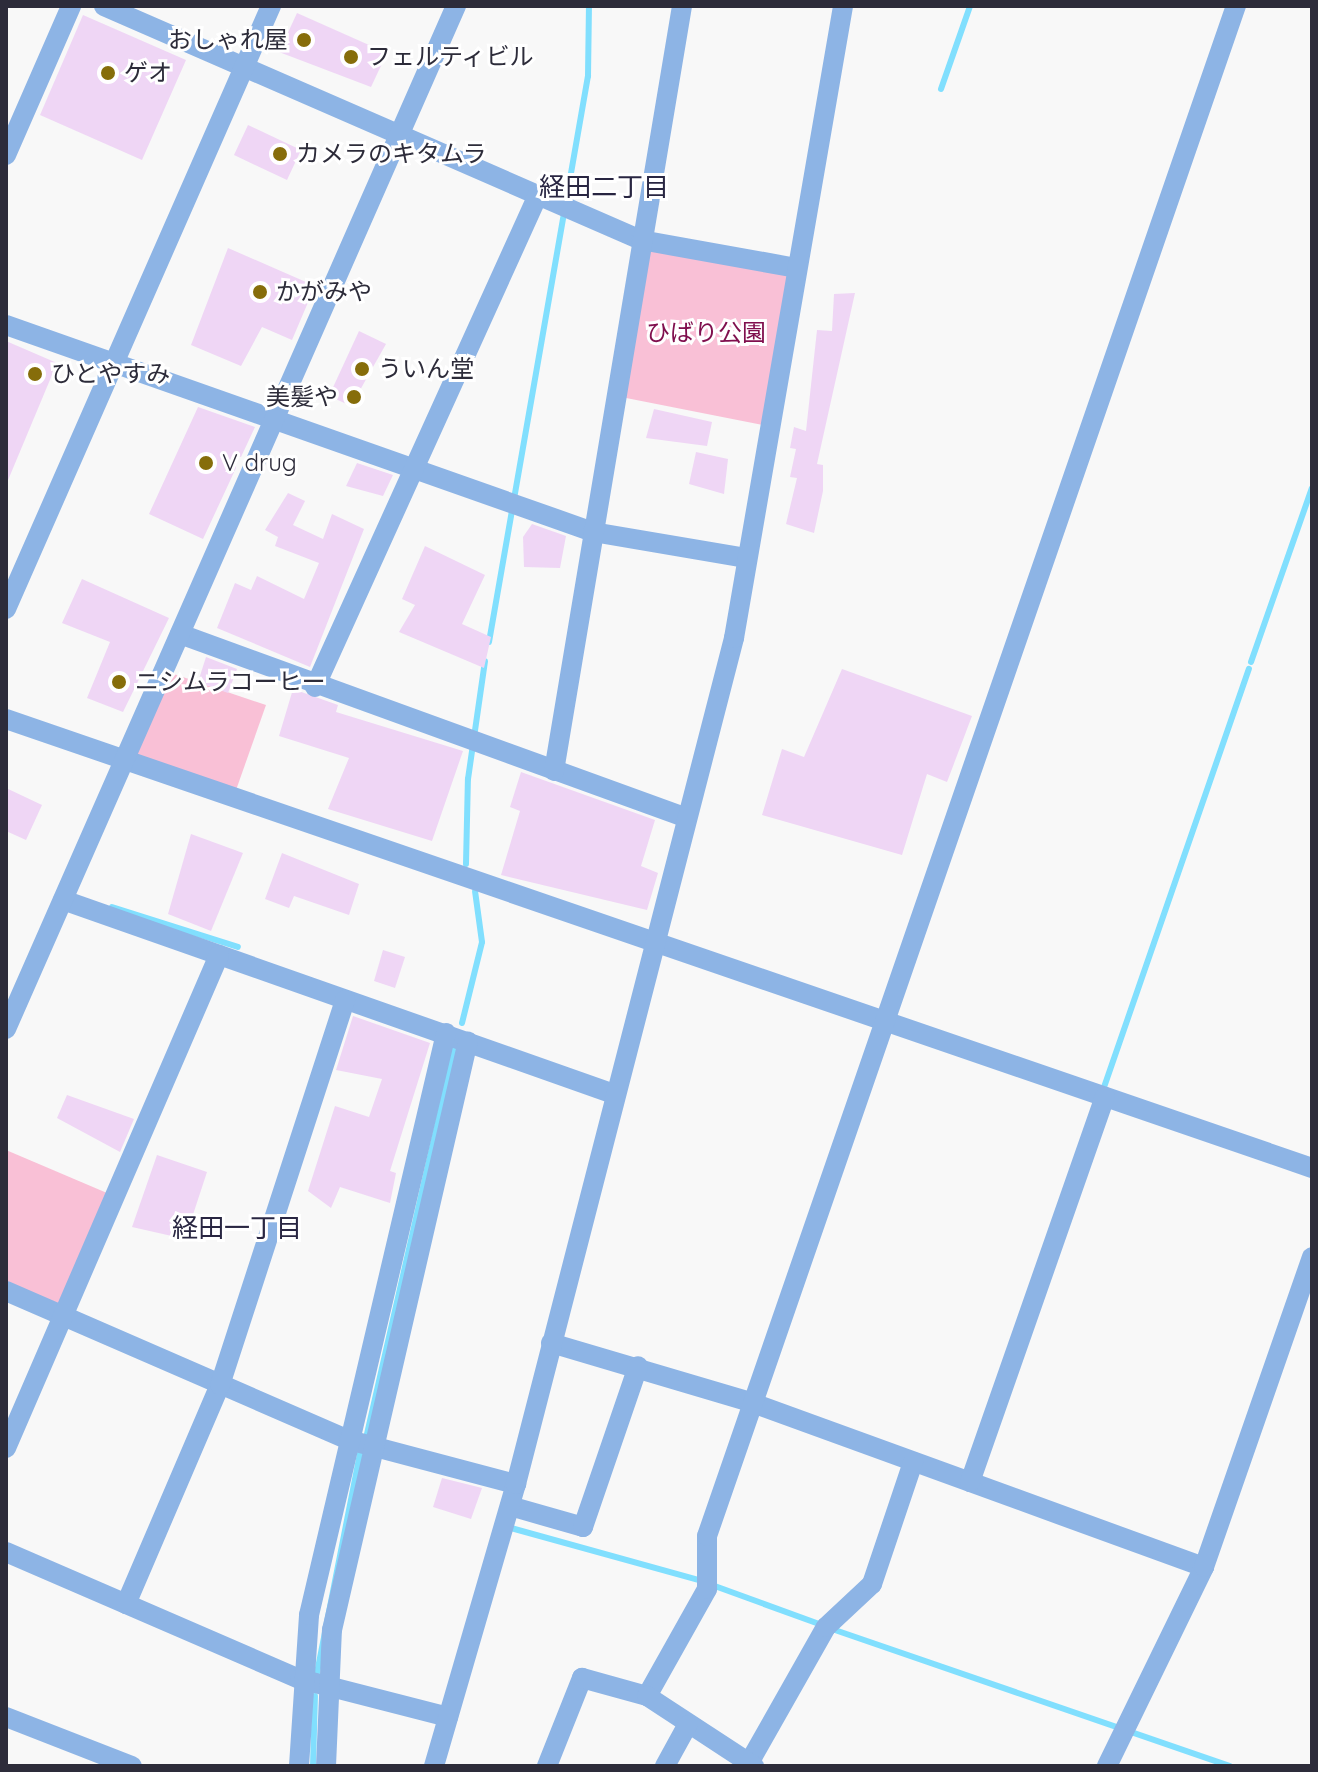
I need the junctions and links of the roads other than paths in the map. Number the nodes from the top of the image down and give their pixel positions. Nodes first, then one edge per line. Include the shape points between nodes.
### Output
1 (71, 6) edge
2 (104, 6) edge
3 (271, 6) edge
4 (456, 6) edge
5 (682, 6) edge
6 (843, 6) edge
7 (1236, 6) edge
8 (245, 66) junction
9 (399, 134) junction
10 (6, 155) edge
11 (538, 195) junction
12 (641, 240) junction
13 (796, 268) junction
14 (6, 325) edge
15 (117, 361) junction
16 (279, 420) junction
17 (412, 465) junction
18 (593, 532) junction
19 (747, 558) junction
20 (6, 609) edge
21 (180, 634) junction
22 (315, 687) junction
23 (6, 719) edge
24 (123, 758) junction
25 (554, 771) junction
26 (687, 818) junction
27 (63, 900) junction
28 (656, 941) junction
29 (219, 955) junction
30 (345, 1000) junction
31 (884, 1021) junction
32 (6, 1029) edge
33 (446, 1033) junction
34 (468, 1041) junction
35 (614, 1094) junction
36 (1105, 1097) junction
37 (1312, 1168) edge
38 (1312, 1257) edge
39 (6, 1291) edge
40 (63, 1316) junction
41 (551, 1343) junction
42 (638, 1366) junction
43 (220, 1385) junction
44 (753, 1403) junction
45 (349, 1440) junction
46 (376, 1447) junction
47 (6, 1448) edge
48 (913, 1462) junction
49 (970, 1482) junction
50 (516, 1484) junction
51 (510, 1506) junction
52 (6, 1552) edge
53 (1204, 1567) junction
54 (126, 1604) junction
55 (300, 1679) junction
56 (328, 1686) junction
57 (647, 1696) junction
58 (6, 1717) edge
59 (448, 1717) junction
60 (687, 1726) junction
61 (752, 1765) edge
62 (132, 1766) edge
63 (299, 1766) edge
64 (326, 1766) edge
65 (434, 1766) edge
66 (547, 1766) edge
67 (665, 1766) edge
68 (1107, 1766) edge

1 - 10 street
2 - 8 street
3 - 8 street
4 - 9 street
5 - 12 street
6 - 13 street
7 - 31 street
8 - 9 street
8 - 15 street
9 - 11 street
9 - 16 street
11 - 12 street
11 - 17 street
12 - 13 street
12 - 18 street
13 - 19 street
14 - 15 street
15 - 16 street
15 - 20 street
16 - 17 street
16 - 21 street
17 - 18 street
17 - 22 street
18 - 19 street
18 - 25 street
19 - 26 street
21 - 22 street
21 - 24 street
22 - 25 street
23 - 24 street
24 - 27 street
24 - 28 street
25 - 26 street
26 - 28 street
27 - 29 street
27 - 32 street
28 - 31 street
28 - 35 street
29 - 30 street
29 - 40 street
30 - 33 street
30 - 43 street
31 - 36 street
31 - 44 street
33 - 34 street
33 - 45 street
34 - 35 street
34 - 46 street
35 - 41 street
36 - 37 street
36 - 49 street
38 - 53 street
39 - 40 street
40 - 43 street
40 - 47 street
41 - 42 street
41 - 50 street
42 - 44 street
42 - 51 street via 583,1527
43 - 45 street
43 - 54 street
44 - 48 street
44 - 57 street via 707,1536 707,1589
45 - 46 street
45 - 55 street
46 - 50 street
46 - 56 street via 332,1630
48 - 49 street
48 - 61 street via 872,1584 826,1627
49 - 53 street
50 - 51 street
51 - 59 street
52 - 54 street
53 - 68 street
54 - 55 street
55 - 56 street
55 - 63 street
56 - 59 street
56 - 64 street
57 - 60 street
57 - 66 street via 582,1678
58 - 62 street
59 - 65 street
60 - 61 street
60 - 67 street

